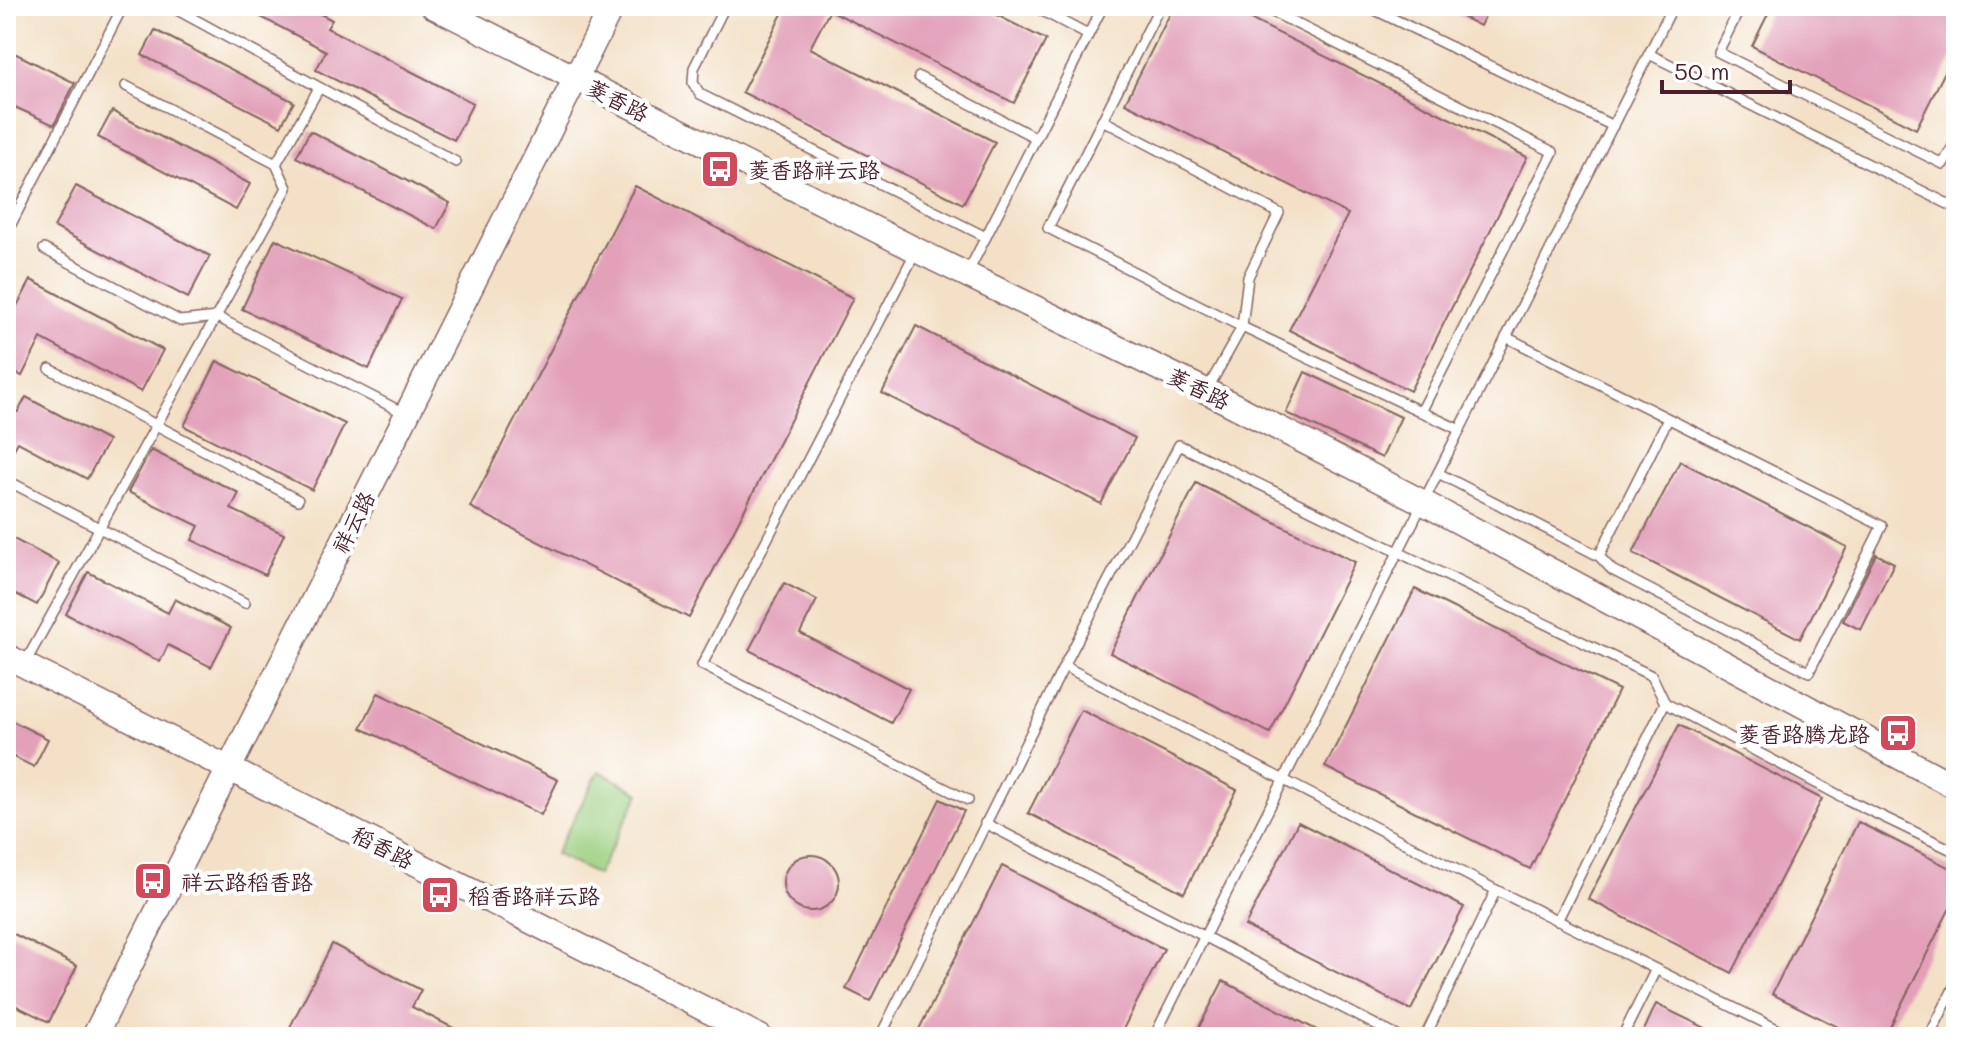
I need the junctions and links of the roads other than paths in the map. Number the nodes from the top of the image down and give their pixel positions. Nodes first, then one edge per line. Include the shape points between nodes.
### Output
1 (123, 6) edge
2 (170, 6) edge
3 (433, 6) edge
4 (612, 6) edge
5 (725, 6) edge
6 (1033, 6) edge
7 (1103, 6) edge
8 (1160, 6) edge
9 (1261, 6) edge
10 (1367, 6) edge
11 (1673, 6) edge
12 (1741, 6) edge
13 (1088, 35) junction
14 (1649, 54) junction
15 (919, 77) dead end
16 (575, 78) junction
17 (126, 86) dead end
18 (319, 88) junction
19 (1102, 120) junction
20 (1613, 126) junction
21 (1036, 138) junction
22 (1956, 141) edge
23 (456, 162) dead end
24 (276, 164) junction
25 (1956, 208) edge
26 (6, 234) edge
27 (986, 237) junction
28 (44, 249) dead end
29 (916, 250) junction
30 (967, 274) junction
31 (217, 317) junction
32 (1242, 327) junction
33 (1506, 337) junction
34 (50, 369) dead end
35 (1206, 391) junction
36 (1421, 412) junction
37 (407, 415) junction
38 (1668, 419) junction
39 (157, 425) junction
40 (1460, 430) junction
41 (1438, 473) junction
42 (8, 481) edge
43 (298, 500) dead end
44 (1424, 503) junction
45 (100, 528) junction
46 (1398, 552) junction
47 (1599, 556) junction
48 (245, 603) dead end
49 (11, 659) edge
50 (1064, 666) junction
51 (1665, 703) junction
52 (229, 769) junction
53 (1283, 781) junction
54 (1956, 787) edge
55 (968, 800) dead end
56 (985, 823) junction
57 (1956, 852) edge
58 (1496, 890) junction
59 (1557, 921) junction
60 (1203, 938) junction
61 (1655, 971) junction
62 (1956, 983) edge
63 (94, 1037) edge
64 (760, 1037) edge
65 (880, 1037) edge
66 (1154, 1037) edge
67 (1399, 1037) edge
68 (1425, 1037) edge
69 (1622, 1037) edge
70 (1793, 1037) edge
71 (1929, 1037) edge

1 - 26 lane
2 - 18 lane
3 - 16 street, 菱香路
4 - 16 street, 祥云路
5 - 27 lane via 694,68 693,83 700,94
6 - 13 lane
7 - 13 lane
8 - 19 lane
9 - 36 lane via 1553,152
10 - 20 lane
11 - 14 lane
12 - 22 lane via 1718,52 1943,164
13 - 21 lane
14 - 20 lane
14 - 25 lane
15 - 21 lane
16 - 29 street, 菱香路
16 - 37 street, 祥云路
17 - 24 lane
18 - 23 lane
18 - 24 lane
19 - 32 lane via 1279,213 1248,277
19 - 32 lane via 1048,228
20 - 33 lane
21 - 27 lane
24 - 31 lane via 287,188
27 - 30 lane
28 - 31 lane via 180,321
29 - 30 street, 菱香路
29 - 55 lane via 702,665
30 - 35 street, 菱香路
31 - 37 lane
31 - 39 lane
32 - 35 lane
32 - 36 lane
33 - 38 lane
33 - 40 lane
34 - 39 lane
35 - 44 street, 菱香路
36 - 40 lane
37 - 52 street, 祥云路
38 - 47 lane
38 - 47 lane via 1882,526 1809,672 1612,570
39 - 43 lane
39 - 45 lane
40 - 41 lane
41 - 44 lane
41 - 47 lane
42 - 45 lane
44 - 46 lane
44 - 54 street, 菱香路
45 - 48 lane
45 - 49 lane
46 - 50 lane via 1179,445
46 - 51 lane via 1652,676
46 - 53 lane
49 - 52 street, 稻香路
50 - 53 lane
50 - 56 lane
51 - 57 lane
51 - 59 lane
52 - 63 street, 祥云路
52 - 64 street, 稻香路
53 - 58 lane
53 - 60 lane
56 - 60 lane
56 - 65 lane
58 - 59 lane
58 - 68 lane
59 - 61 lane
60 - 66 lane
60 - 67 lane
61 - 69 lane
61 - 70 lane
62 - 71 lane

